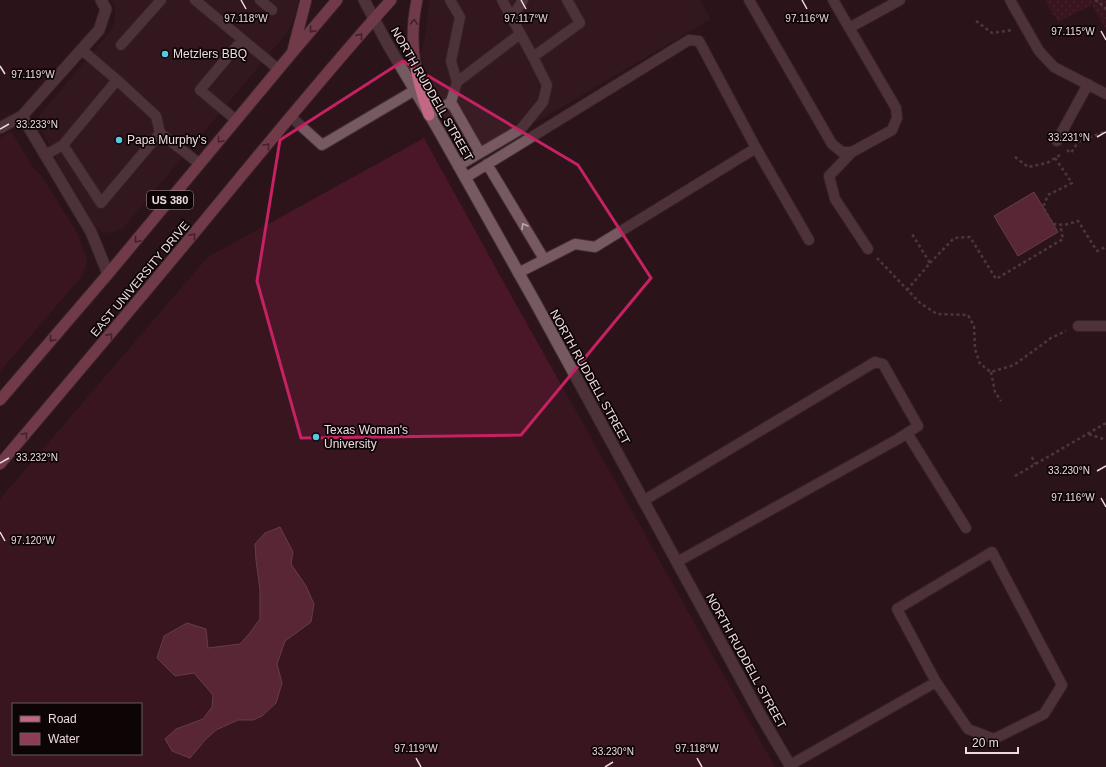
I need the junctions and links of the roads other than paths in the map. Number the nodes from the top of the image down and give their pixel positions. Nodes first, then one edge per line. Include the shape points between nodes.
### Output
1 (101, 0) edge
2 (161, 0) edge
3 (194, 0) edge
4 (260, 0) edge
5 (306, 0) edge
6 (337, 0) edge
7 (364, 0) edge
8 (391, 0) edge
9 (417, 0) edge
10 (450, 0) edge
11 (502, 0) edge
12 (523, 0) edge
13 (567, 0) edge
14 (749, 0) edge
15 (833, 0) edge
16 (900, 0) edge
17 (1010, 0) edge
18 (272, 10) dead end
19 (512, 17) junction
20 (374, 18) junction
21 (849, 28) junction
22 (520, 34) junction
23 (242, 40) junction
24 (121, 44) dead end
25 (82, 50) junction
26 (292, 53) junction
27 (533, 57) junction
28 (278, 69) junction
29 (117, 80) junction
30 (457, 82) junction
31 (1088, 84) junction
32 (415, 90) junction
33 (1106, 94) edge
34 (451, 102) junction
35 (429, 115) junction
36 (22, 116) junction
37 (291, 116) junction
38 (236, 120) junction
39 (0, 128) edge
40 (160, 133) junction
41 (1057, 141) road end
42 (64, 145) junction
43 (756, 148) junction
44 (852, 152) junction
45 (480, 153) junction
46 (45, 155) junction
47 (200, 164) junction
48 (487, 164) junction
49 (458, 166) junction
50 (465, 178) junction
51 (808, 240) dead end
52 (868, 249) road end
53 (544, 259) junction
54 (518, 273) junction
55 (108, 274) junction
56 (1078, 326) road end
57 (1106, 326) edge
58 (0, 400) edge
59 (907, 433) junction
60 (0, 464) edge
61 (643, 501) junction
62 (966, 528) dead end
63 (677, 562) junction
64 (936, 682) junction
65 (791, 766) edge

1 - 25 street via 106,9 99,30
2 - 24 lane
3 - 23 lane
4 - 18 lane
5 - 26 main road
6 -> 26 main road, US 380
7 - 20 street, NORTH RUDDELL STREET
8 - 20 main road, EAST UNIVERSITY DRIVE / US 380
35 -> 9 main road via 415,68 413,44
10 - 30 lane via 460,17 451,61
11 - 19 lane
12 - 19 lane
13 - 27 lane via 580,23
14 - 44 lane via 832,144 842,152
15 - 21 lane
16 - 21 lane
17 - 31 lane via 1039,51 1054,67
19 - 22 lane
20 - 32 street, NORTH RUDDELL STREET
37 -> 20 main road, EAST UNIVERSITY DRIVE / US 380
21 - 44 lane via 896,108 897,118 892,130
22 - 27 lane
22 - 30 lane
23 - 28 lane
23 - 38 lane via 200,90
25 - 29 lane
25 - 36 street
26 - 28 main road, US 380
27 - 45 lane via 547,85 542,102 521,129
28 - 38 main road, US 380
29 - 40 lane via 156,116
29 - 42 lane
30 - 34 lane
31 - 33 lane
31 - 41 lane
32 - 35 street, NORTH RUDDELL STREET
32 - 37 lane via 322,144
34 - 35 lane
34 - 45 lane
35 - 49 street, NORTH RUDDELL STREET
36 - 39 street
36 - 46 street
60 -> 37 main road, EAST UNIVERSITY DRIVE / US 380 via 105,342
38 -> 47 main road, US 380
40 - 42 lane via 101,203
40 - 47 lane
42 - 46 lane
43 - 48 lane via 699,41 690,40
43 - 51 lane
43 - 53 lane via 595,247 575,244
44 - 52 lane via 829,176 835,199
45 - 49 lane
46 - 55 street via 91,232
47 -> 55 main road, US 380
48 - 50 lane
53 -> 48 lane
49 - 50 street, NORTH RUDDELL STREET
50 - 54 street, NORTH RUDDELL STREET
53 - 54 lane
54 - 61 street, NORTH RUDDELL STREET
55 -> 58 main road, US 380
56 - 57 lane
59 - 61 lane via 918,426 884,364 875,362
59 - 62 lane
59 - 63 lane
61 - 63 street, NORTH RUDDELL STREET
63 - 65 street, NORTH RUDDELL STREET
64 - 64 lane via 897,609 992,552 1062,684 1044,714 994,739 968,728
64 - 65 lane

